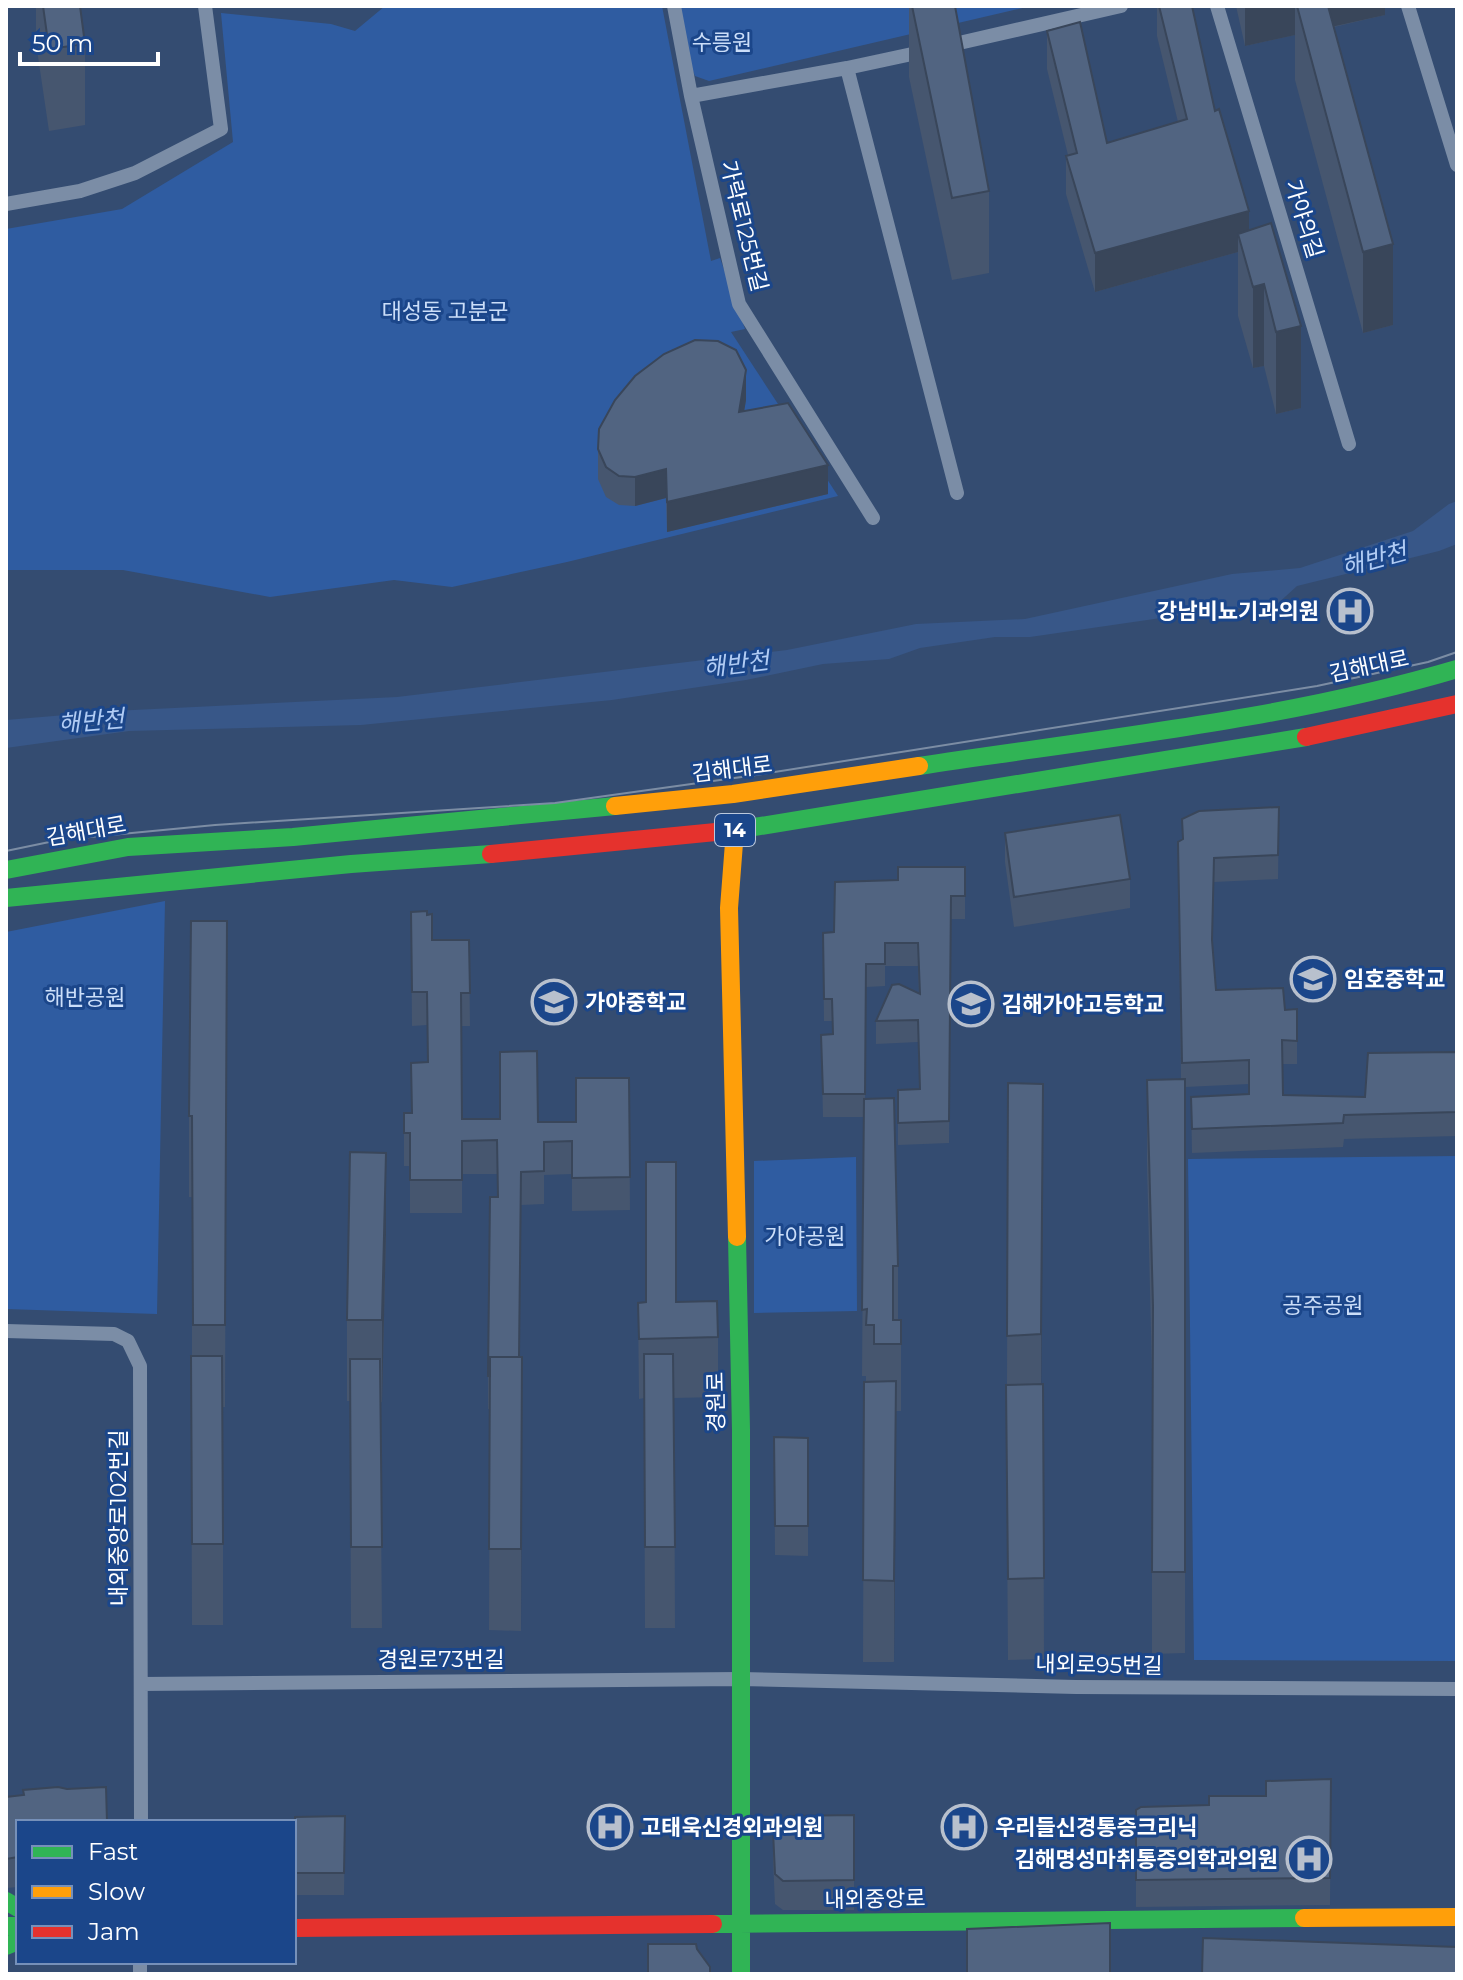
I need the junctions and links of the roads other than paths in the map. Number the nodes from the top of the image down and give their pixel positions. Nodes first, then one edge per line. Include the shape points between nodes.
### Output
1 (205, 6) edge
2 (674, 6) edge
3 (1121, 6) edge
4 (1217, 6) edge
5 (1408, 6) edge
6 (847, 68) junction
7 (691, 96) junction
8 (1457, 165) edge
9 (6, 204) edge
10 (1349, 444) dead end
11 (957, 493) dead end
12 (873, 518) dead end
13 (1457, 669) edge
14 (1457, 704) edge
15 (735, 830) junction
16 (6, 870) edge
17 (6, 898) edge
18 (6, 1331) edge
19 (740, 1679) junction
20 (141, 1684) junction
21 (1457, 1689) edge
22 (141, 1820) edge
23 (1457, 1917) edge
24 (741, 1924) junction
25 (296, 1928) edge
26 (741, 1974) edge

1 - 9 street via 221,129 135,173 80,191
2 - 7 street, 가락로125번길
3 - 6 street
4 - 10 street, 가야의길
5 - 8 street
6 - 7 street
6 - 11 street
7 - 12 street, 가락로125번길 via 739,304
13 - 16 main road, 김해대로 via 1393,688 1252,715 733,794 293,837 128,847
14 - 15 main road, 14 via 1302,738
15 - 17 main road, 14
15 - 19 main road, 경원로 via 729,908 741,1430
18 - 20 street, 내외중앙로102번길 via 114,1334 128,1341 140,1366
19 - 20 street, 경원로73번길
19 - 21 street, 내외로95번길
19 - 24 main road, 경원로
20 - 22 street, 내외중앙로102번길
23 - 24 main road, 내외중앙로
24 - 25 main road, 내외중앙로
24 - 26 main road, 경원로

